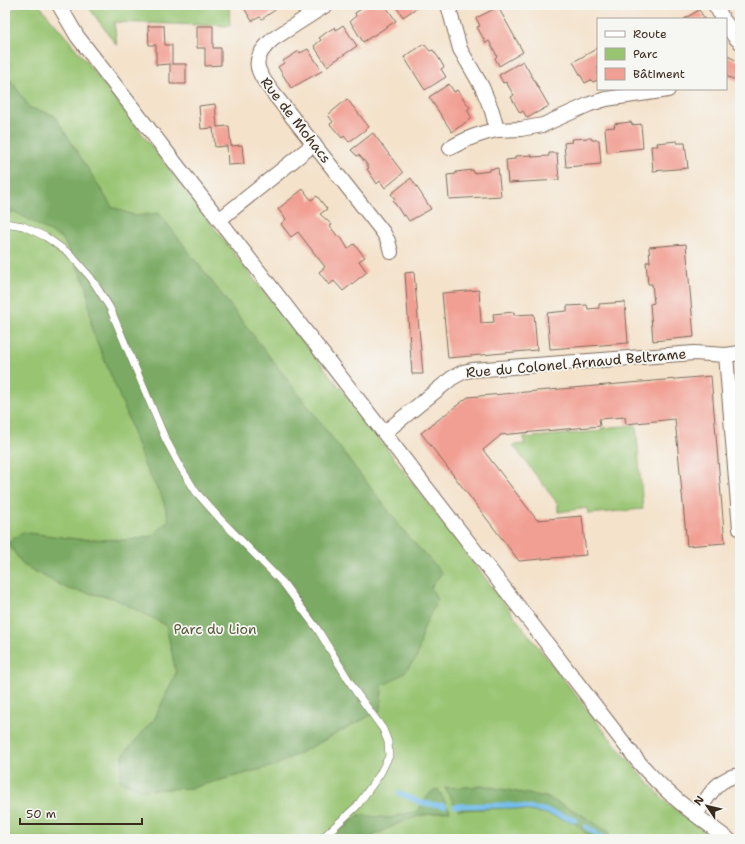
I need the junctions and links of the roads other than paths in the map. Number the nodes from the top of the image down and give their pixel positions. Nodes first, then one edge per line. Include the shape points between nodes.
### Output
1 (48, 5) edge
2 (59, 5) edge
3 (326, 5) edge
4 (448, 5) edge
5 (715, 5) edge
6 (722, 18) edge
7 (727, 25) edge
8 (77, 36) junction
9 (740, 42) edge
10 (668, 90) dead end
11 (497, 130) junction
12 (314, 144) junction
13 (450, 148) dead end
14 (219, 220) junction
15 (5, 223) edge
16 (391, 252) dead end
17 (740, 353) edge
18 (726, 354) junction
19 (384, 433) junction
20 (740, 529) edge
21 (740, 775) edge
22 (696, 815) junction
23 (321, 839) edge
24 (728, 839) edge

1 - 8 street
2 - 8 street
3 - 12 street, Rue de Mohacs via 272,39 261,51 257,64 262,78
4 - 11 street via 460,49 482,86
5 - 6 street
7 - 9 street
8 - 14 street
10 - 11 street via 606,99 543,125
11 - 13 street via 473,136
12 - 14 street
12 - 16 street, Rue de Mohacs via 383,232
14 - 19 street
15 - 23 lane via 23,226 46,237 70,254 91,278 110,308 165,438 196,492 284,584 318,630 356,692 383,729 388,742 389,756 380,774 357,806
17 - 18 street, Rue du Colonel Arnaud Beltrame
18 - 19 street, Rue du Colonel Arnaud Beltrame via 694,352 463,372
18 - 20 street
19 - 22 street via 632,754 652,778
21 - 22 street via 729,777 717,785
22 - 24 street

